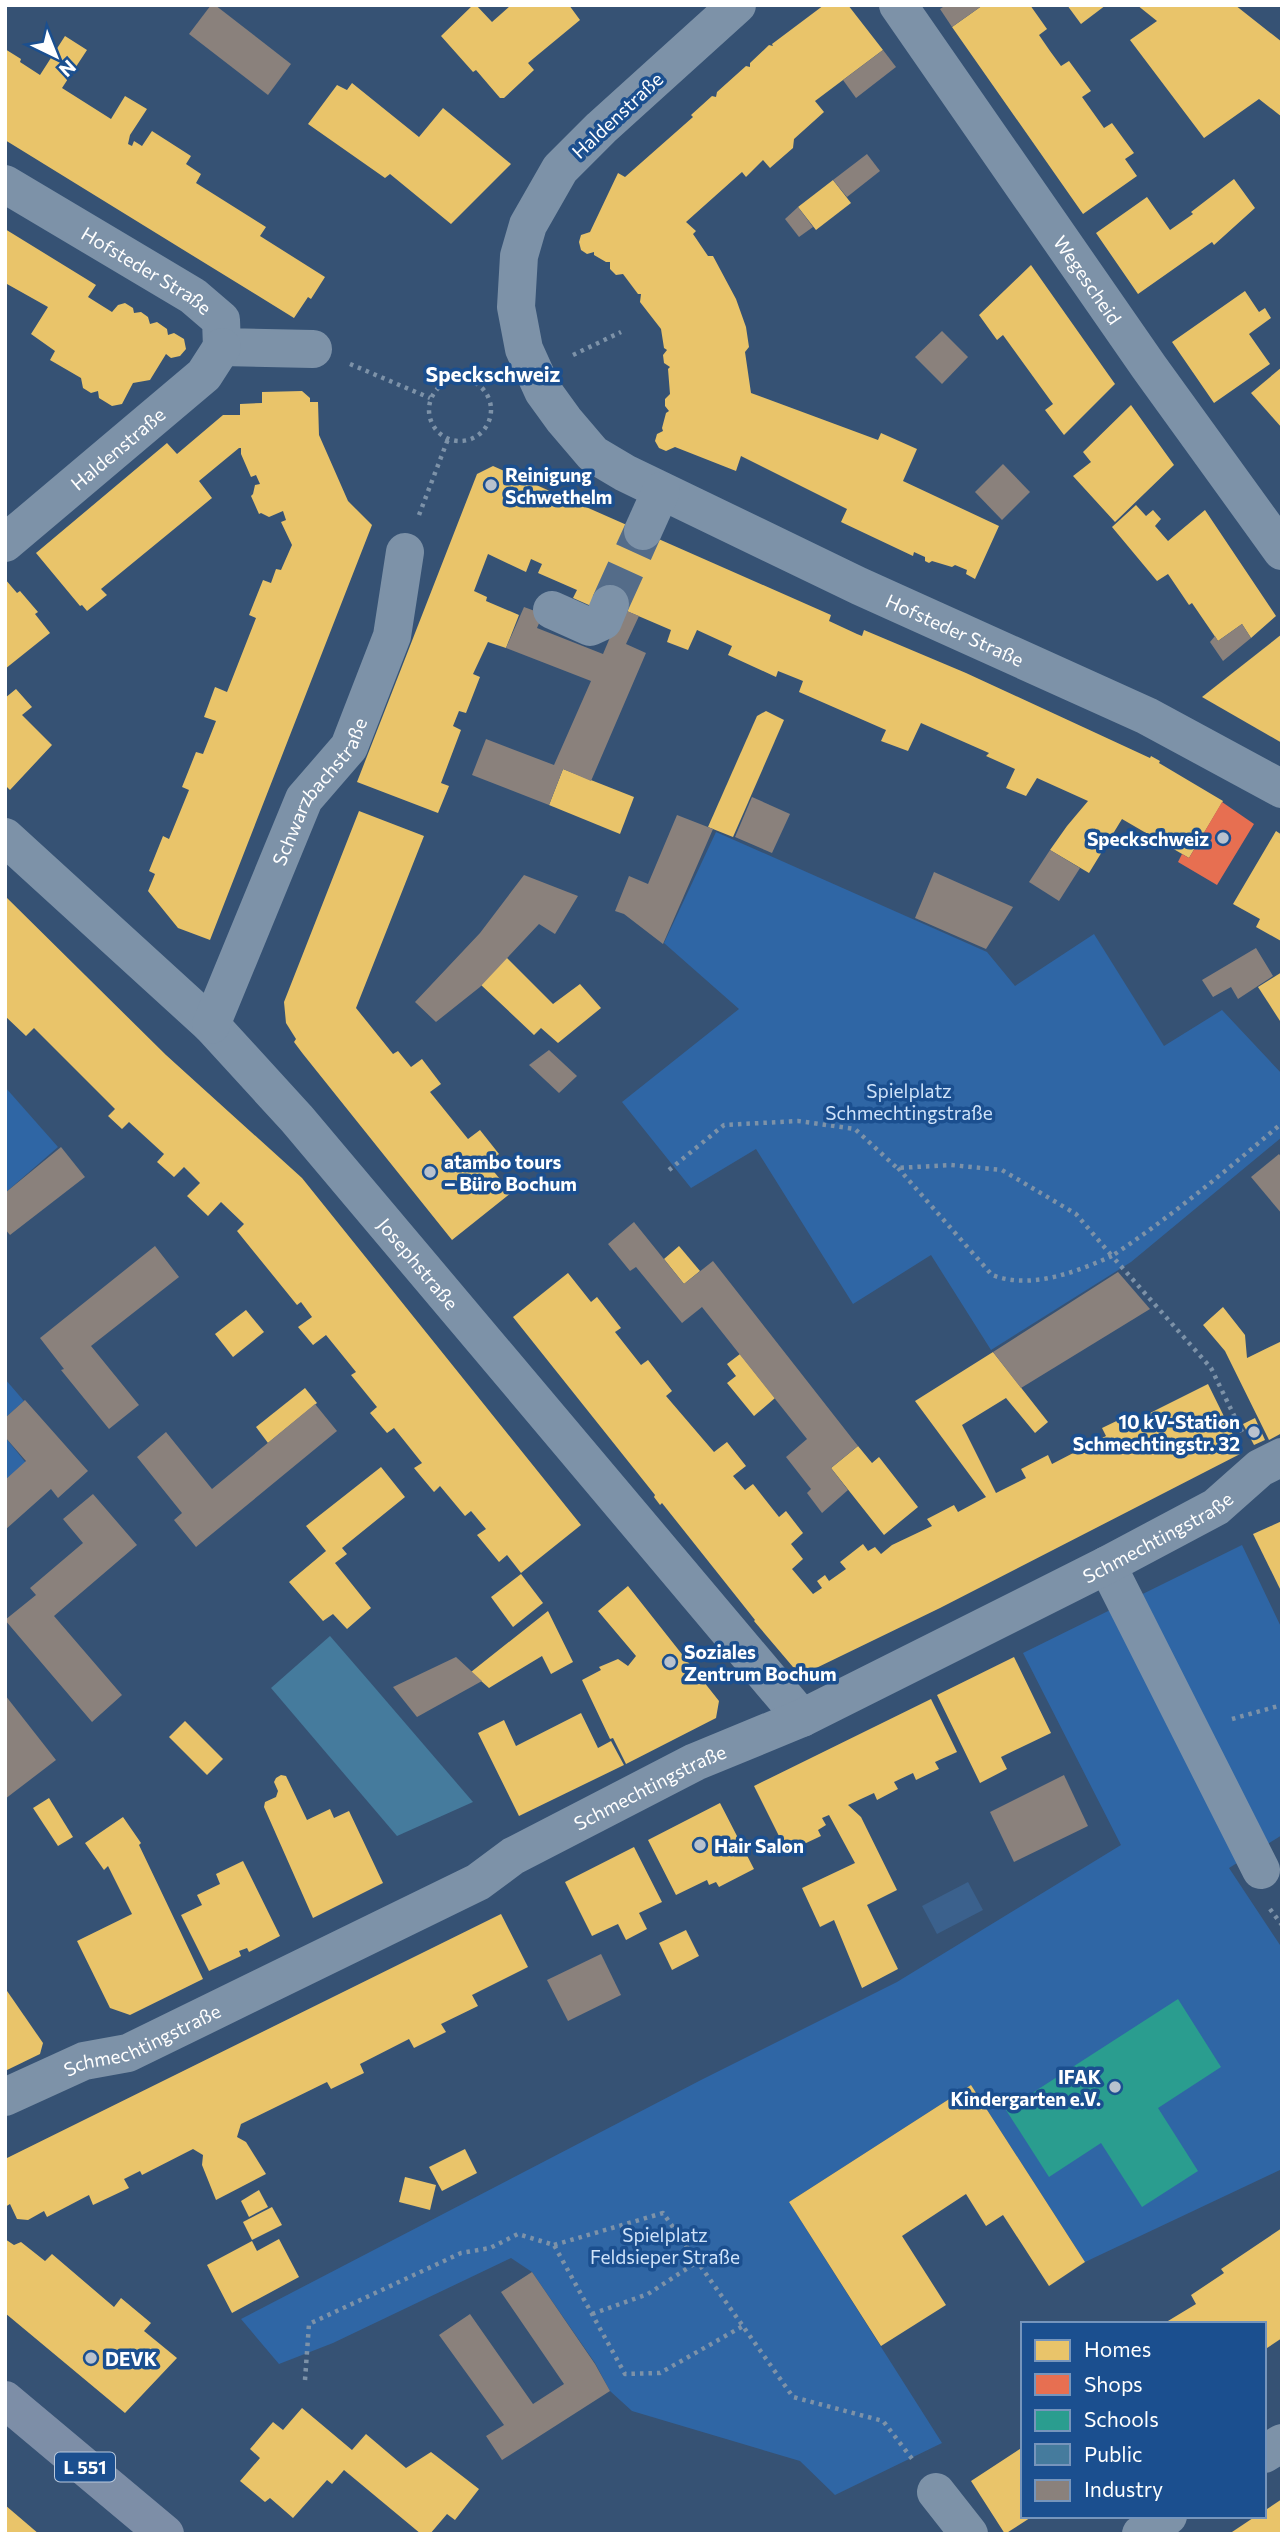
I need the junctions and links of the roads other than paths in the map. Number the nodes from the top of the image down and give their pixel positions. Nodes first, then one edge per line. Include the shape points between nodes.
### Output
1 (737, 5) edge
2 (898, 5) edge
3 (5, 184) edge
4 (222, 347) junction
5 (313, 349) road end
6 (625, 473) joint
7 (661, 491) junction
8 (642, 531) tunnel mouth
9 (5, 543) edge
10 (1282, 551) edge
11 (405, 552) road end
12 (610, 604) tunnel mouth
13 (552, 610) dead end
14 (1282, 789) edge
15 (5, 837) edge
16 (211, 1025) junction
17 (1271, 1462) edge
18 (1107, 1565) junction
19 (802, 1718) junction
20 (1261, 1871) dead end
21 (5, 2097) edge
22 (5, 2400) edge
23 (1282, 2443) edge
24 (1266, 2453) edge
25 (936, 2491) road end
26 (1165, 2518) edge
27 (165, 2534) edge
28 (969, 2534) edge
29 (1141, 2534) edge

1 - 6 street, Haldenstraße via 560,169 528,225 519,256 516,307 524,349 543,391 593,454
2 - 10 street, Wegescheid
3 - 4 street, Hofsteder Straße via 193,296 221,320
4 - 5 street
4 - 9 street, Haldenstraße via 204,375
6 - 7 street, Hofsteder Straße
7 - 8 street
7 - 14 street, Hofsteder Straße via 1147,716
11 - 16 street, Schwarzbachstraße via 392,635 349,747 304,799
12 - 13 street via 603,621 590,627
15 - 16 street, Josephstraße
16 - 19 street, Josephstraße via 297,1119
17 - 18 street, Schmechtingstraße via 1216,1507
18 - 19 street, Schmechtingstraße
18 - 20 street
19 - 21 street, Schmechtingstraße via 695,1762 513,1856 478,1882 128,2053 84,2061
22 - 27 main road, L 551
23 - 24 street
25 - 28 street
26 - 29 street

